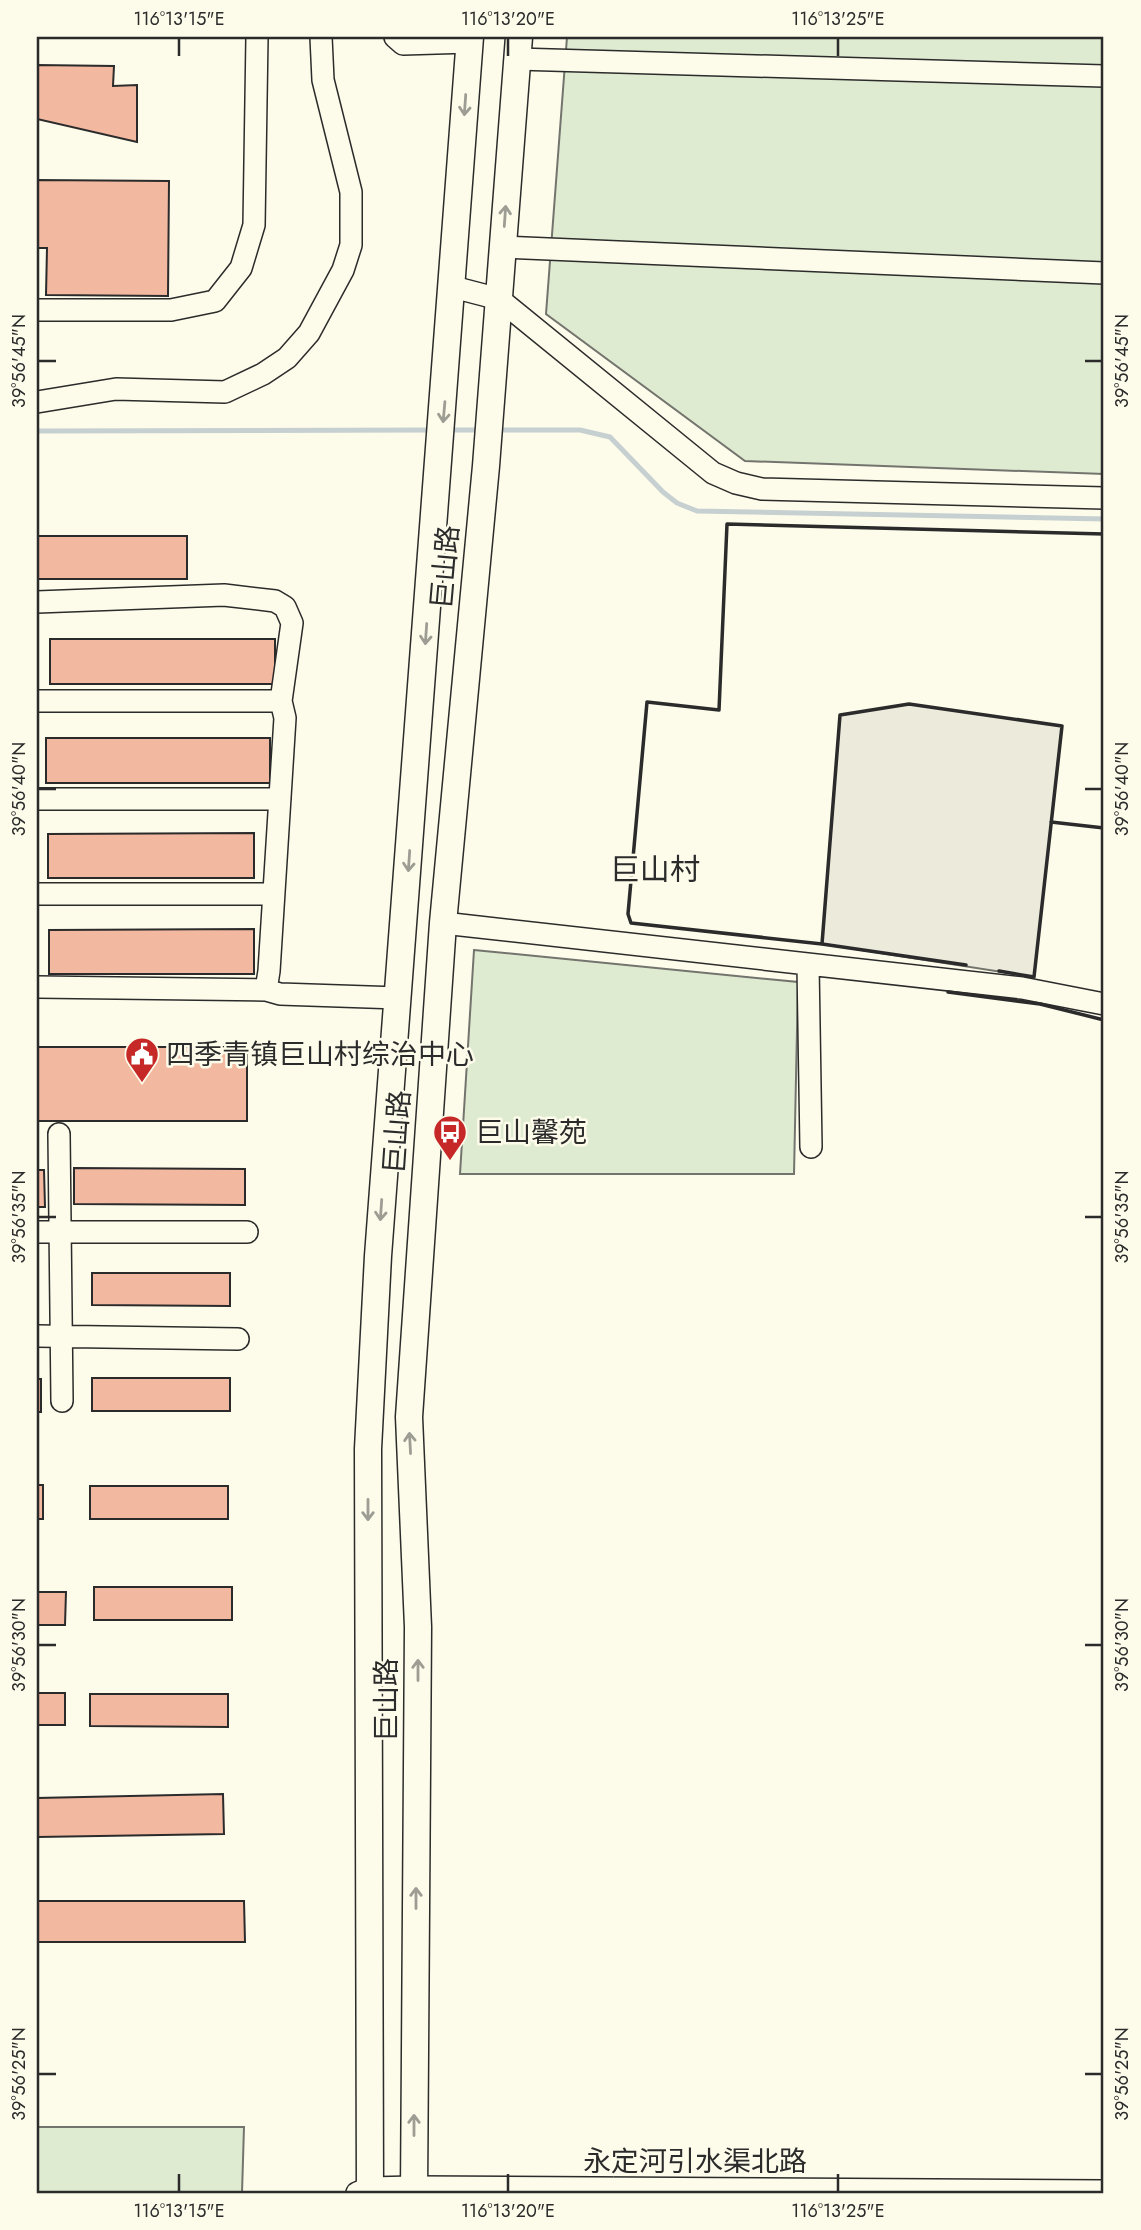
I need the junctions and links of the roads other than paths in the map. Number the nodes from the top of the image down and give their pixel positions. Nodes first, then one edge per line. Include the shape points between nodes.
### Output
1 (257, 37) edge
2 (321, 37) edge
3 (396, 37) edge
4 (470, 39) edge
5 (518, 48) edge
6 (1104, 76) edge
7 (503, 247) junction
8 (1104, 273) edge
9 (453, 287) junction
10 (499, 299) junction
11 (37, 310) edge
12 (37, 402) edge
13 (1104, 498) edge
14 (37, 602) edge
15 (37, 702) edge
16 (281, 702) junction
17 (37, 799) edge
18 (280, 799) junction
19 (37, 894) edge
20 (273, 894) junction
21 (443, 923) junction
22 (808, 964) junction
23 (37, 987) edge
24 (266, 990) junction
25 (398, 998) junction
26 (1104, 1004) edge
27 (59, 1134) dead end
28 (811, 1147) dead end
29 (37, 1232) edge
30 (61, 1232) junction
31 (247, 1232) dead end
32 (37, 1336) edge
33 (62, 1336) junction
34 (238, 1339) dead end
35 (62, 1401) dead end
36 (414, 2190) edge
37 (365, 2192) edge
38 (1104, 2192) edge

1 - 11 street via 254,225 242,268 222,293 215,301 171,310
2 - 12 street via 323,80 351,192 351,245 343,270 309,333 287,358 225,392 116,388
3 - 4 street via 403,44
4 -> 9 main road, 巨山路
5 - 6 street
7 -> 5 main road, 巨山路
7 - 8 street
7 - 10 main road, 巨山路
9 - 10 street
9 -> 25 main road, 巨山路
10 - 13 street via 697,461 736,484 762,489
10 - 21 main road, 巨山路
14 - 16 street via 224,595 275,601 285,607 292,623
15 - 16 street
16 - 18 street via 285,718
17 - 18 street
18 - 20 street
19 - 20 street
20 - 24 street
21 - 22 street
36 -> 21 main road, 巨山路 via 418,1627 409,1418
22 - 26 street via 1022,988
22 - 28 street
23 - 24 street
24 - 25 street
25 -> 37 main road, 巨山路 via 368,1449
27 - 30 street
29 - 30 street
30 - 31 street
30 - 33 street
32 - 33 street
33 - 34 street
33 - 35 street
36 - 37 street, 永定河引水渠北路
36 - 38 street, 永定河引水渠北路

